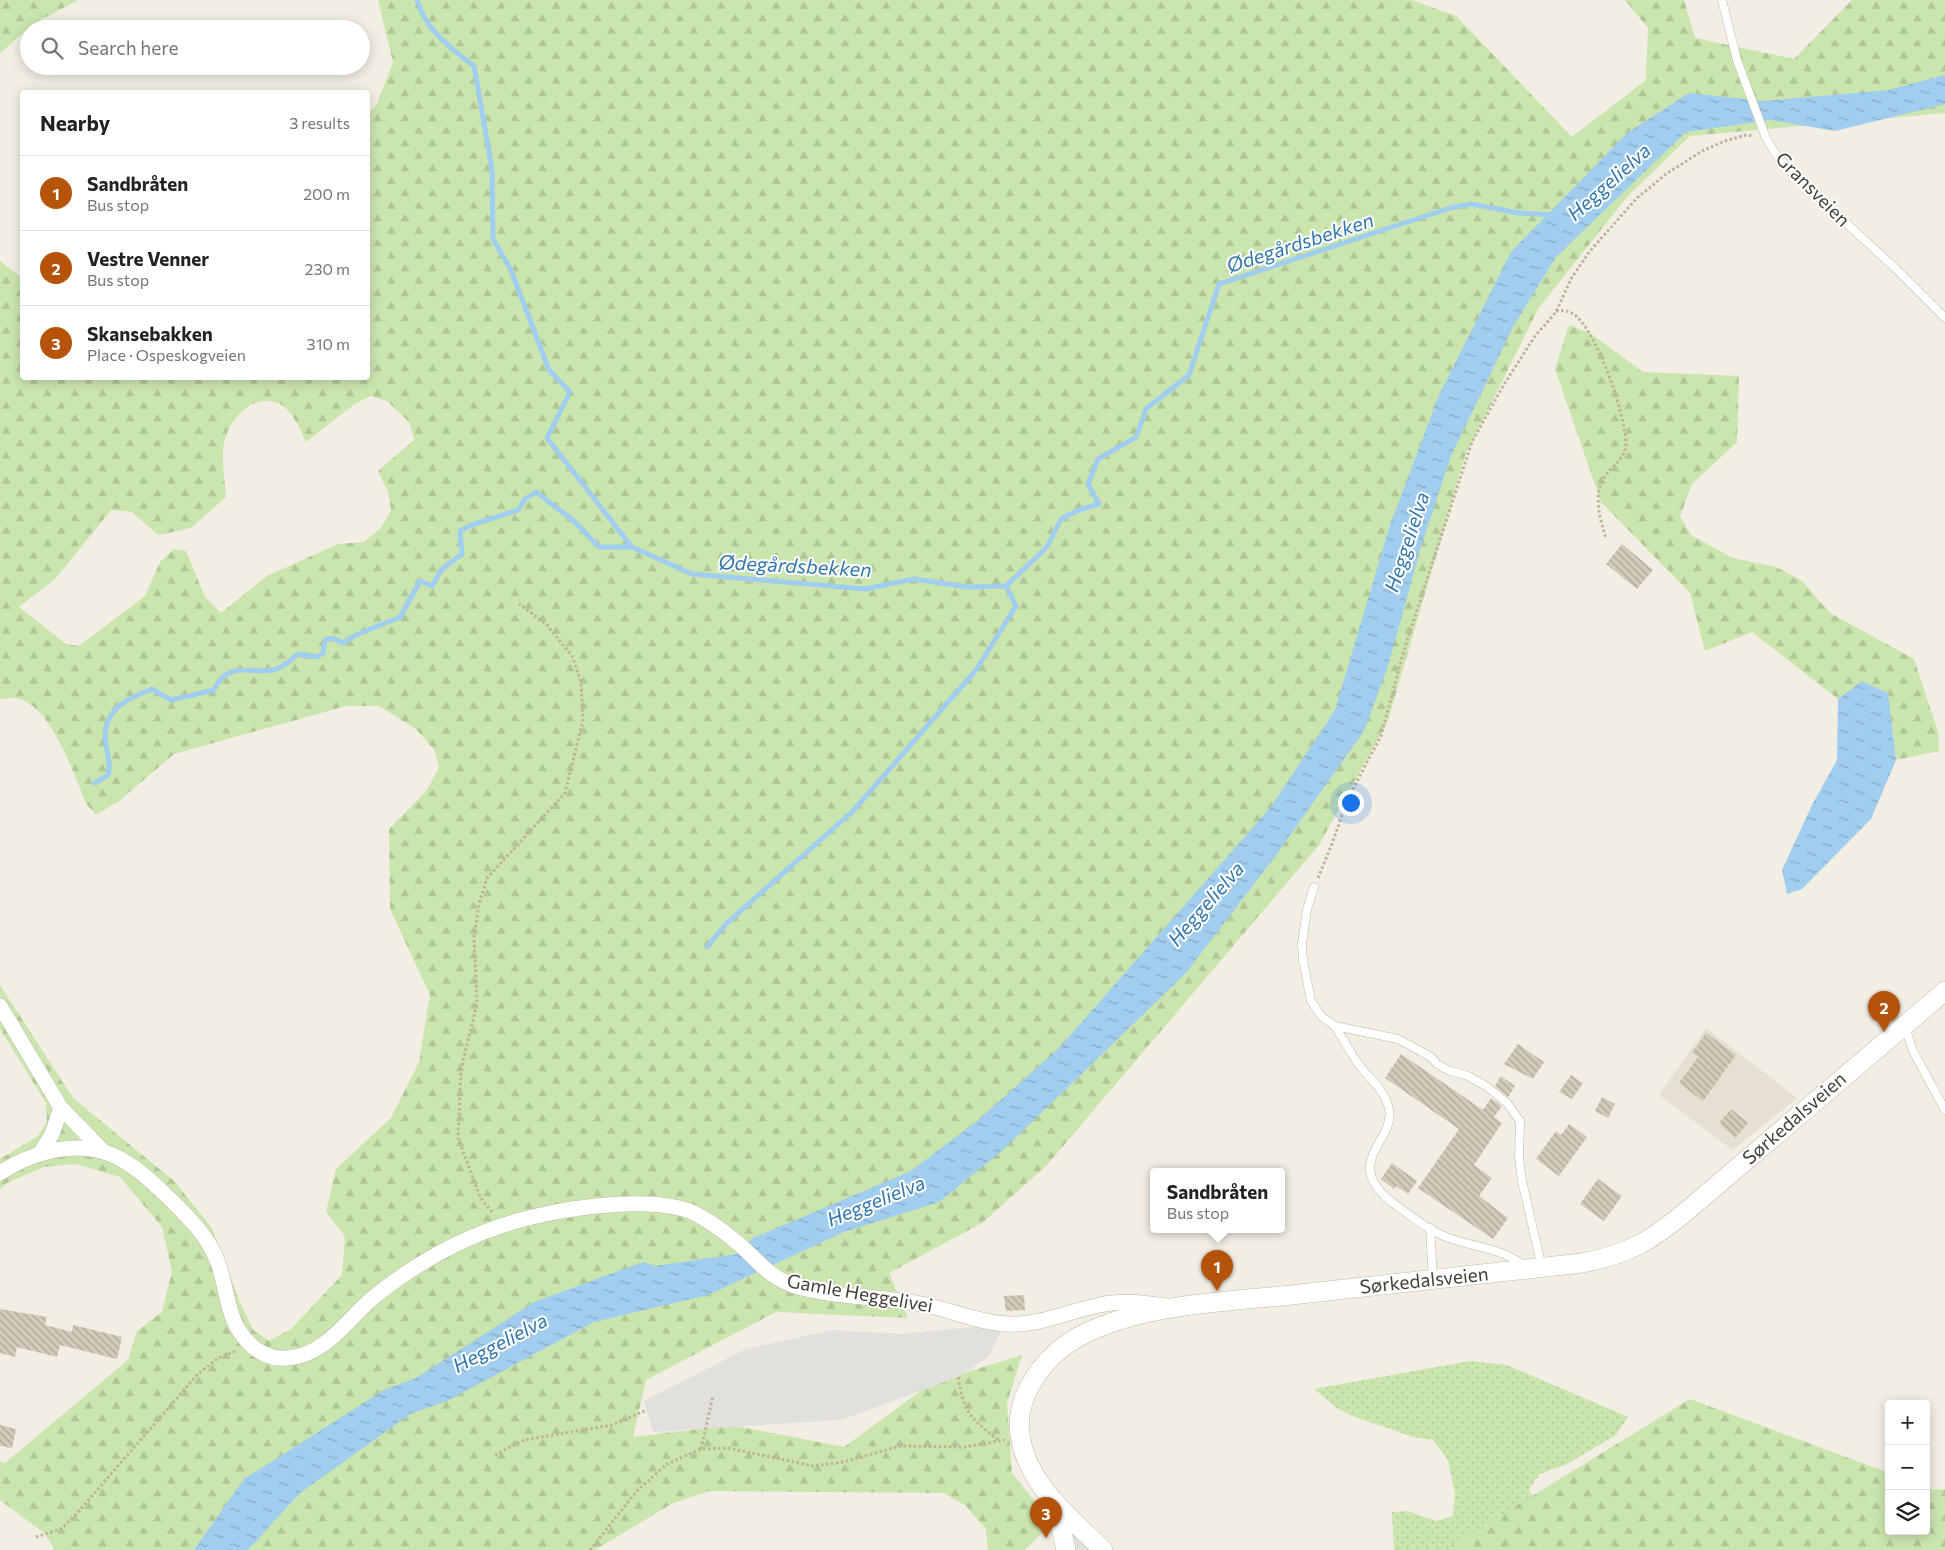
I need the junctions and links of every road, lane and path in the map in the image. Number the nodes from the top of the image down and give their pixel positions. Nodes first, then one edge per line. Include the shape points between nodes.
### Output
1 (1722, 0) edge
2 (1766, 138) junction
3 (1556, 312) junction
4 (1945, 318) edge
5 (1606, 538) dead end
6 (519, 604) dead end
7 (1314, 887) joint
8 (1945, 991) edge
9 (0, 1006) edge
10 (1905, 1024) junction
11 (1335, 1026) junction
12 (61, 1108) junction
13 (1945, 1110) edge
14 (104, 1152) junction
15 (40, 1154) junction
16 (0, 1173) edge
17 (505, 1225) junction
18 (1430, 1228) junction
19 (1542, 1268) junction
20 (1521, 1270) junction
21 (1434, 1279) junction
22 (1176, 1307) junction
23 (251, 1346) junction
24 (958, 1377) dead end
25 (713, 1396) dead end
26 (647, 1410) dead end
27 (1020, 1435) junction
28 (1001, 1442) junction
29 (701, 1448) junction
30 (495, 1455) dead end
31 (1056, 1504) junction
32 (36, 1537) dead end
33 (590, 1550) edge
34 (1066, 1550) edge
35 (1103, 1550) edge

1 - 2 lane, Gransveien via 1731,40
2 - 3 path via 1746,136 1725,141 1666,174 1638,198 1590,251 1572,277
2 - 4 lane, Gransveien via 1796,177
3 - 5 path via 1566,310 1588,330 1608,373 1622,420 1626,446 1619,463 1605,476 1599,496 1598,515
3 - 7 path via 1535,336 1472,442 1404,650 1381,736 1348,798
6 - 17 path via 547,625 572,656 582,682 583,720 564,793 487,878 479,904 474,937 477,1004 461,1069 458,1138 480,1198
7 - 11 lane via 1304,928 1302,952 1305,974 1311,1001
8 - 10 street, Sørkedalsveien
9 - 12 street
10 - 13 lane via 1914,1051
10 - 19 street, Sørkedalsveien via 1645,1243 1598,1260
11 - 18 lane via 1389,1108 1390,1121 1371,1158 1374,1180 1387,1198
11 - 19 lane via 1398,1038 1437,1064 1486,1086 1507,1103 1520,1121 1522,1181
12 - 14 street
12 - 15 street via 52,1134
14 - 15 street, Gamle Heggelivei via 69,1149
14 - 23 street, Gamle Heggelivei via 143,1176 194,1222 215,1256 236,1327
15 - 16 street, Gamle Heggelivei
17 - 22 street, Gamle Heggelivei via 532,1217 614,1204 652,1205 693,1213 736,1241 769,1274 794,1285 917,1303 1005,1324 1036,1322 1101,1304 1129,1301
17 - 23 street, Gamle Heggelivei via 460,1242 406,1273 314,1351 281,1358 269,1357
18 - 20 lane via 1453,1240 1507,1254 1520,1262
18 - 21 lane
19 - 20 street, Sørkedalsveien
20 - 21 street, Sørkedalsveien
21 - 22 street, Sørkedalsveien
22 - 27 street, Sørkedalsveien via 1108,1323 1081,1335 1054,1354 1027,1393 1019,1419
23 - 32 path via 218,1358 197,1375 78,1512 61,1529
24 - 28 path via 962,1400 970,1416
25 - 29 path
26 - 30 path via 612,1425 524,1440
27 - 28 path
27 - 31 street, Sørkedalsveien via 1027,1460
28 - 29 path via 964,1447 901,1446 843,1462 814,1466 728,1448
29 - 33 path via 667,1464 648,1480
31 - 34 street
31 - 35 street, Sørkedalsveien

